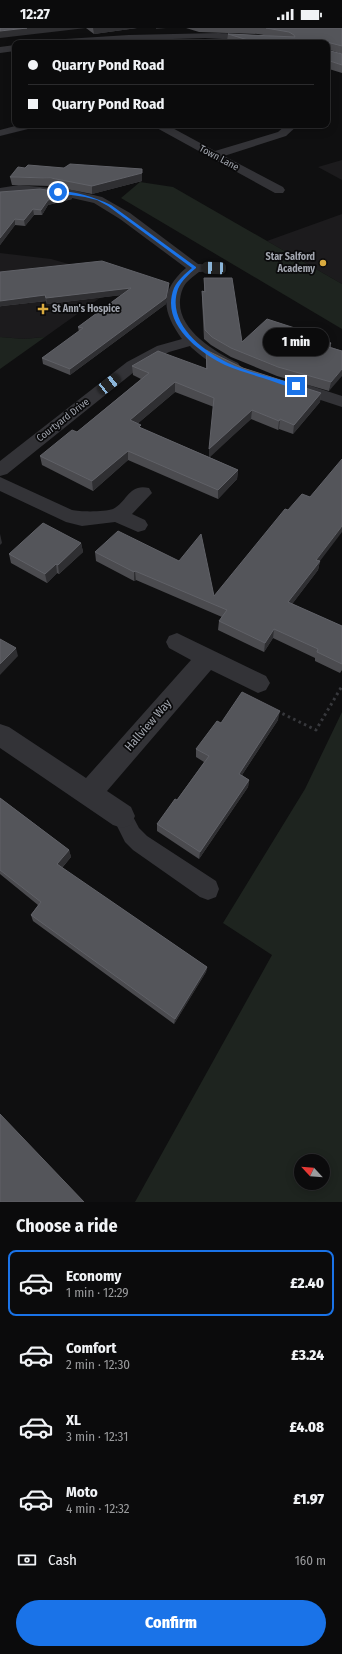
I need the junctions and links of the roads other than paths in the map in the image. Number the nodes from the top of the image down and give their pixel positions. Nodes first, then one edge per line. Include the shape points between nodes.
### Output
1 (144, 28) edge
2 (194, 28) edge
3 (201, 35) junction
4 (157, 36) junction
5 (95, 40) edge
6 (270, 40) edge
7 (12, 48) edge
8 (0, 50) edge
9 (20, 128) edge
10 (164, 128) edge
11 (289, 128) edge
12 (0, 133) edge
13 (214, 155) junction
14 (279, 190) dead end
15 (0, 192) edge
16 (195, 268) junction
17 (214, 268) dead end
18 (192, 341) junction
19 (242, 370) edge
20 (279, 381) edge
21 (342, 402) edge
22 (0, 470) edge
23 (0, 483) edge
24 (142, 493) dead end
25 (118, 516) junction
26 (138, 525) dead end
27 (177, 642) dead end
28 (207, 658) junction
29 (258, 683) road end
30 (0, 735) edge
31 (89, 793) junction
32 (122, 816) joint
33 (208, 889) dead end

1 - 4 street
2 - 3 street
3 - 4 street
3 - 6 street
4 - 5 street
7 - 8 street
9 - 12 street
10 - 13 street, Town Lane
11 - 13 street via 282,134
13 - 14 street, Town Lane
15 - 16 street via 19,189 72,194 98,200 125,216
16 - 17 street
16 - 18 street via 176,288 174,300 175,314
18 - 19 street via 209,354
18 - 22 street, Courtyard Drive via 163,349 133,365
20 - 21 street
23 - 25 street via 66,515 82,519
24 - 25 street
25 - 26 street
27 - 28 street
28 - 29 street
28 - 31 street, Hallview Way
30 - 31 street
31 - 32 street
32 - 33 lane via 132,835 140,843

